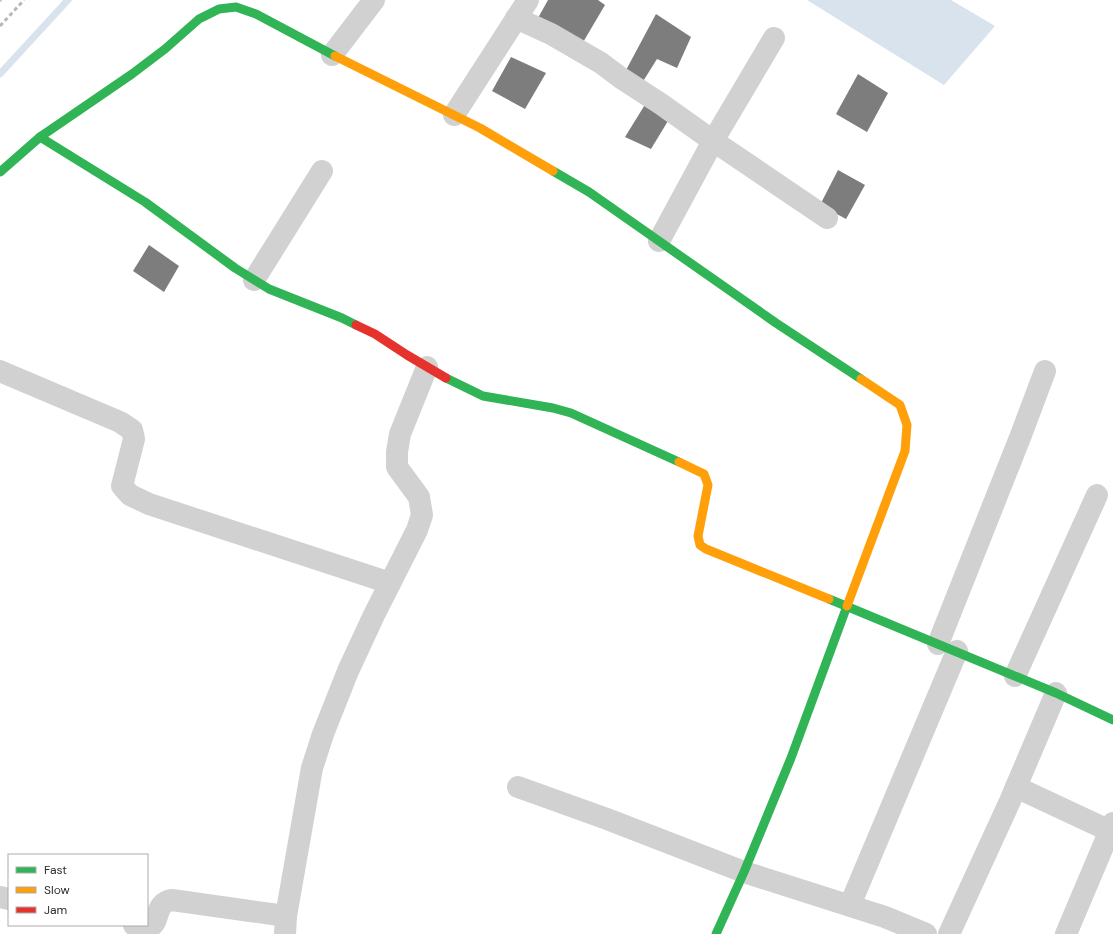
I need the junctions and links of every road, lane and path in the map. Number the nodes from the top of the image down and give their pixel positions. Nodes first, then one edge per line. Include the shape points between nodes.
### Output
1 (374, 0) edge
2 (528, 0) edge
3 (222, 4) edge
4 (516, 18) junction
5 (774, 38) dead end
6 (332, 55) junction
7 (454, 115) junction
8 (40, 136) junction
9 (713, 141) junction
10 (322, 171) dead end
11 (0, 172) edge
12 (826, 218) dead end
13 (659, 241) junction
14 (254, 280) junction
15 (427, 367) junction
16 (0, 371) edge
17 (1045, 371) dead end
18 (1097, 495) dead end
19 (390, 583) junction
20 (847, 606) junction
21 (947, 648) junction
22 (1015, 676) junction
23 (1056, 693) junction
24 (1113, 720) edge
25 (518, 787) dead end
26 (1016, 787) junction
27 (1111, 827) edge
28 (744, 872) junction
29 (850, 905) junction
30 (286, 925) edge
31 (140, 926) edge
32 (716, 934) edge
33 (926, 934) edge
34 (949, 934) edge
35 (1066, 934) edge

1 - 6 street
2 - 4 street
3 - 6 street via 256,14
3 - 8 street via 199,18 132,74
4 - 7 street
4 - 9 street via 562,40 601,63
5 - 9 street
6 - 7 street
7 - 13 street via 588,192
8 - 11 street
8 - 14 street via 145,202
9 - 12 street
9 - 13 street
10 - 14 street
13 - 20 street via 900,405 907,425 905,451
14 - 15 street via 269,289 375,334
15 - 19 street via 400,434 397,452 397,466 419,497 422,515
15 - 20 street via 483,396 545,406 571,414 704,474 708,485 698,536 700,545
16 - 19 street via 120,422 132,430 134,439 122,486 130,495 149,504
17 - 21 street
18 - 22 street
19 - 30 street via 348,671 312,768
20 - 21 street
20 - 28 street via 791,758
21 - 22 street
21 - 29 street
22 - 23 street
23 - 24 street
23 - 26 street
25 - 28 street
26 - 27 street
26 - 34 street
27 - 35 street
28 - 29 street
28 - 32 street
29 - 33 street
30 - 31 street via 172,900 160,906 153,925

